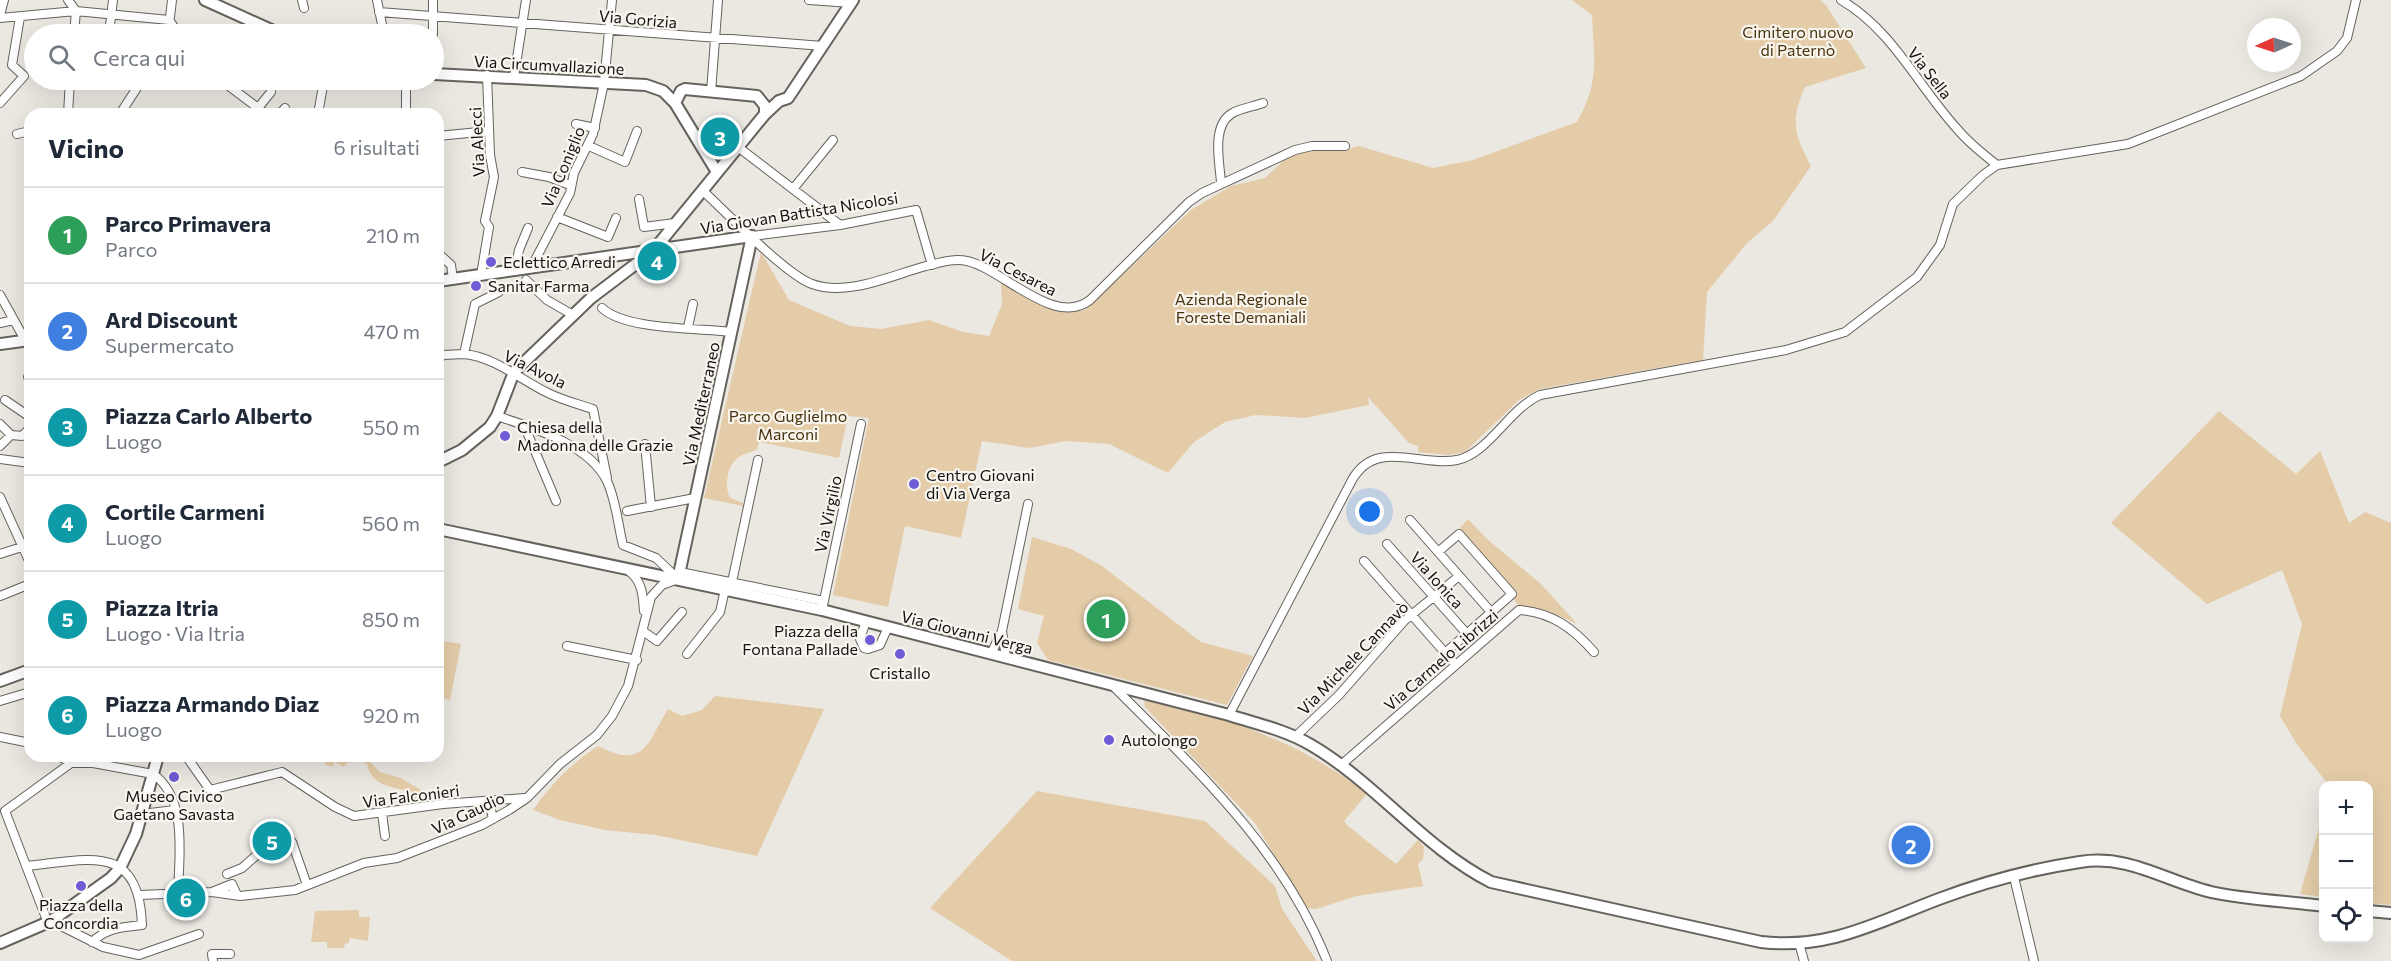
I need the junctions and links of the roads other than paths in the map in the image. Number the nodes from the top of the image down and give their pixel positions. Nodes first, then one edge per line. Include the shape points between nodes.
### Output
1 (4, 0) edge
2 (68, 0) edge
3 (113, 0) edge
4 (172, 0) edge
5 (205, 0) edge
6 (376, 0) edge
7 (433, 0) edge
8 (525, 0) edge
9 (612, 0) edge
10 (718, 0) edge
11 (809, 0) edge
12 (1841, 0) edge
13 (2356, 0) edge
14 (852, 1) edge
15 (76, 11) junction
16 (379, 12) junction
17 (111, 14) junction
18 (433, 16) junction
19 (0, 17) edge
20 (20, 17) junction
21 (169, 20) junction
22 (522, 23) junction
23 (75, 24) edge
24 (110, 24) edge
25 (169, 24) edge
26 (172, 24) edge
27 (258, 24) edge
28 (382, 24) edge
29 (433, 24) edge
30 (609, 30) junction
31 (715, 38) junction
32 (823, 46) junction
33 (444, 74) edge
34 (487, 75) junction
35 (514, 77) junction
36 (604, 83) junction
37 (711, 89) junction
38 (69, 90) edge
39 (136, 90) edge
40 (234, 90) edge
41 (322, 90) edge
42 (406, 90) edge
43 (272, 92) dead end
44 (758, 96) junction
45 (779, 101) junction
46 (0, 103) edge
47 (675, 103) junction
48 (1263, 103) dead end
49 (68, 108) edge
50 (124, 108) edge
51 (258, 108) joint
52 (319, 108) edge
53 (406, 108) edge
54 (765, 114) junction
55 (576, 124) dead end
56 (595, 128) junction
57 (489, 131) junction
58 (637, 131) dead end
59 (24, 132) edge
60 (17, 134) dead end
61 (444, 135) edge
62 (833, 140) dead end
63 (589, 146) junction
64 (1345, 146) dead end
65 (740, 149) junction
66 (1997, 165) junction
67 (522, 172) dead end
68 (713, 176) junction
69 (1221, 183) junction
70 (570, 185) junction
71 (793, 189) junction
72 (702, 190) junction
73 (639, 199) dead end
74 (557, 217) junction
75 (616, 218) dead end
76 (675, 224) junction
77 (840, 225) junction
78 (528, 228) dead end
79 (752, 236) junction
80 (653, 251) junction
81 (444, 259) edge
82 (932, 265) junction
83 (531, 268) junction
84 (515, 271) junction
85 (481, 275) junction
86 (453, 279) junction
87 (444, 280) edge
88 (525, 280) dead end
89 (500, 292) dead end
90 (0, 295) edge
91 (693, 304) dead end
92 (602, 308) dead end
93 (573, 315) junction
94 (14, 320) junction
95 (0, 323) edge
96 (688, 327) junction
97 (732, 332) junction
98 (24, 335) edge
99 (24, 340) edge
100 (0, 344) edge
101 (464, 354) junction
102 (444, 357) edge
103 (514, 372) junction
104 (5, 400) dead end
105 (24, 413) edge
106 (497, 416) junction
107 (0, 424) edge
108 (861, 424) dead end
109 (524, 425) junction
110 (24, 434) edge
111 (11, 435) junction
112 (1, 443) edge
113 (645, 444) dead end
114 (444, 458) edge
115 (0, 459) edge
116 (758, 460) dead end
117 (24, 462) edge
118 (608, 482) junction
119 (0, 497) edge
120 (695, 498) junction
121 (556, 501) dead end
122 (1028, 504) dead end
123 (651, 507) junction
124 (627, 511) dead end
125 (1410, 520) dead end
126 (444, 531) edge
127 (1387, 544) dead end
128 (22, 547) junction
129 (24, 550) edge
130 (1438, 552) junction
131 (0, 554) edge
132 (1364, 561) dead end
133 (626, 568) junction
134 (679, 575) junction
135 (1460, 576) junction
136 (24, 586) edge
137 (729, 586) junction
138 (0, 596) edge
139 (1434, 597) junction
140 (823, 606) junction
141 (681, 612) dead end
142 (1491, 612) junction
143 (1412, 616) junction
144 (645, 619) junction
145 (866, 621) junction
146 (888, 627) junction
147 (643, 631) junction
148 (1002, 631) junction
149 (1467, 634) junction
150 (567, 646) dead end
151 (1594, 652) dead end
152 (1445, 653) junction
153 (687, 654) dead end
154 (991, 654) junction
155 (1006, 657) junction
156 (637, 660) junction
157 (1455, 664) junction
158 (24, 672) edge
159 (0, 681) edge
160 (1112, 685) junction
161 (24, 694) edge
162 (0, 701) edge
163 (1229, 715) junction
164 (0, 737) edge
165 (1295, 737) junction
166 (24, 742) edge
167 (190, 762) edge
168 (70, 763) joint
169 (156, 765) edge
170 (1341, 765) junction
171 (527, 798) junction
172 (489, 801) junction
173 (176, 812) junction
174 (382, 813) junction
175 (146, 814) junction
176 (493, 819) junction
177 (385, 836) dead end
178 (25, 864) junction
179 (120, 868) junction
180 (227, 874) dead end
181 (2014, 876) junction
182 (311, 886) junction
183 (178, 893) junction
184 (140, 895) junction
185 (2319, 905) edge
186 (2373, 912) edge
187 (2391, 914) edge
188 (50, 923) junction
189 (199, 934) dead end
190 (92, 942) junction
191 (0, 943) edge
192 (1798, 943) junction
193 (230, 954) dead end
194 (213, 961) edge
195 (1327, 961) edge
196 (1804, 961) edge
197 (2034, 961) edge

1 - 19 street
2 - 15 street
3 - 17 street
4 - 21 street
5 - 27 street
6 - 16 street
7 - 18 street
8 - 22 street
9 - 30 street, Via Coniglio
10 - 31 street
11 - 14 street
12 - 66 street, Via Sella via 1856,8 1881,33 1957,129
13 - 66 street via 2347,38 2337,51 2301,76 2128,144
14 - 32 street
15 - 17 street
15 - 20 street
15 - 23 street
16 - 18 street, Via Gorizia
16 - 28 street
17 - 21 street
17 - 24 street
18 - 22 street, Via Gorizia
18 - 29 street
19 - 20 street
20 - 46 street via 12,65 24,76
21 - 25 street
21 - 26 street
22 - 30 street, Via Gorizia
22 - 35 street
30 - 31 street, Via Gorizia
30 - 36 street, Via Coniglio
31 - 32 street, Via Gorizia
31 - 37 street
32 - 45 street via 788,98
33 - 34 street, Via Circumvallazione
34 - 35 street, Via Circumvallazione
34 - 57 street, Via Alecci
35 - 36 street, Via Circumvallazione
36 - 47 street, Via Circumvallazione via 646,85 663,91
36 - 56 street, Via Coniglio
37 - 44 street
37 - 47 street via 685,89
38 - 49 street
39 - 50 street
40 - 51 street
41 - 52 street
42 - 53 street
43 - 51 street
44 - 45 street
44 - 54 street
45 - 54 street
47 - 68 street
48 - 69 street via 1231,114 1222,124
54 - 65 street
55 - 56 street
56 - 63 street, Via Coniglio
57 - 61 street
57 - 85 street, Via Alecci via 494,177 485,221 489,227
58 - 63 street via 625,162
59 - 60 street
62 - 71 street
63 - 70 street, Via Coniglio
64 - 69 street, Via Cesarea via 1295,150
65 - 68 street
65 - 71 street
66 - 163 street via 1953,204 1940,245 1917,277 1845,332 1786,350 1540,395 1519,408 1475,452 1457,460 1390,457 1364,464
67 - 70 street
68 - 72 street
69 - 82 street, Via Cesarea via 1189,202 1099,292 1079,306 1063,308 1045,303 968,261
70 - 74 street, Via Coniglio via 570,193
71 - 77 street
72 - 76 street
72 - 79 street, Via Cesarea
73 - 76 street via 644,227
74 - 75 street via 608,237
74 - 83 street, Via Coniglio
76 - 80 street
77 - 79 street, Via Giovan Battista Nicolosi
77 - 82 street, Via Giovan Battista Nicolosi via 916,210
78 - 84 street
79 - 80 street, Via Giovan Battista Nicolosi
79 - 82 street, Via Cesarea via 802,280 828,288 842,288
79 - 97 street, Via Mediterraneo
80 - 83 street, Via Giovan Battista Nicolosi
80 - 93 street
81 - 86 street via 451,265
83 - 84 street, Via Giovan Battista Nicolosi
84 - 85 street, Via Giovan Battista Nicolosi
85 - 86 street, Via Giovan Battista Nicolosi
86 - 87 street, Via Giovan Battista Nicolosi
88 - 93 street via 547,300
89 - 101 street via 473,302
90 - 94 street
91 - 96 street
92 - 96 street via 615,318
93 - 103 street
94 - 95 street
94 - 98 street
96 - 97 street
97 - 120 street, Via Mediterraneo
99 - 100 street
101 - 102 street
101 - 103 street, Via Avola
103 - 106 street
103 - 118 street, Via Avola via 548,393 593,409
104 - 105 street
106 - 109 street
106 - 114 street via 476,439
107 - 111 street
108 - 140 street, Via Virgilio
109 - 118 street via 581,453
109 - 121 street
110 - 111 street
111 - 112 street
113 - 123 street
115 - 117 street
116 - 137 street
118 - 134 street via 624,545 656,558
119 - 128 street
120 - 123 street
120 - 134 street, Via Mediterraneo
122 - 148 street
123 - 124 street
125 - 130 street
126 - 133 street, Via Giovanni Verga
127 - 139 street, Via Ionica
128 - 129 street
128 - 131 street
130 - 135 street
130 - 142 street via 1459,534 1512,594
132 - 143 street
133 - 134 street, Via Giovanni Verga
133 - 144 street via 640,586
134 - 137 street, Via Giovanni Verga
134 - 144 street via 651,597
135 - 139 street, Via Michele Cannavò
135 - 142 street
136 - 138 street
137 - 140 street, Via Giovanni Verga
137 - 153 street via 720,612
139 - 143 street, Via Michele Cannavò
139 - 149 street, Via Ionica
140 - 145 street, Via Giovanni Verga
141 - 147 street via 657,641
142 - 149 street
143 - 152 street
143 - 165 street, Via Michele Cannavò
144 - 147 street, Via Gaudio
145 - 146 street, Via Giovanni Verga
145 - 146 street via 860,639 864,648 880,645
146 - 154 street, Via Giovanni Verga
147 - 156 street, Via Gaudio
148 - 154 street
148 - 155 street
149 - 152 street
150 - 156 street
151 - 157 street, Via Carmelo Librizzi via 1575,630 1562,622 1519,610
152 - 157 street
154 - 155 street, Via Giovanni Verga
155 - 160 street, Via Giovanni Verga
156 - 171 street, Via Gaudio via 628,686 597,735 560,764
157 - 170 street, Via Carmelo Librizzi
158 - 159 street
160 - 163 street, Via Giovanni Verga
160 - 195 street via 1253,833 1293,896
161 - 162 street
163 - 165 street, Via Giovanni Verga
164 - 166 street
165 - 170 street, Via Giovanni Verga
167 - 174 street, Via Falconieri via 210,790 282,772 354,816
168 - 169 street
168 - 178 street via 4,811
169 - 173 street
169 - 175 street
170 - 192 street, Via Giovanni Verga via 1475,874 1509,888 1761,942
171 - 172 street, Via Falconieri
171 - 176 street, Via Gaudio
172 - 174 street, Via Falconieri
172 - 176 street
173 - 175 street
173 - 183 street via 180,828
174 - 177 street
175 - 179 street
176 - 182 street, Via Gaudio via 397,858 364,862
178 - 179 street via 105,859
178 - 188 street
179 - 184 street via 129,875
179 - 188 street
180 - 182 street via 242,868 259,853 292,842
181 - 185 street, Via Giovanni Verga via 2081,861 2117,861 2214,892
181 - 192 street, Via Giovanni Verga via 1940,898 1862,931
181 - 197 street
182 - 183 street, Via Gaudio via 238,896 232,884 212,892
183 - 184 street
184 - 190 street via 142,925 113,928
186 - 187 street
188 - 190 street
188 - 191 street
189 - 190 street via 139,955
192 - 196 street
193 - 194 street via 212,954

